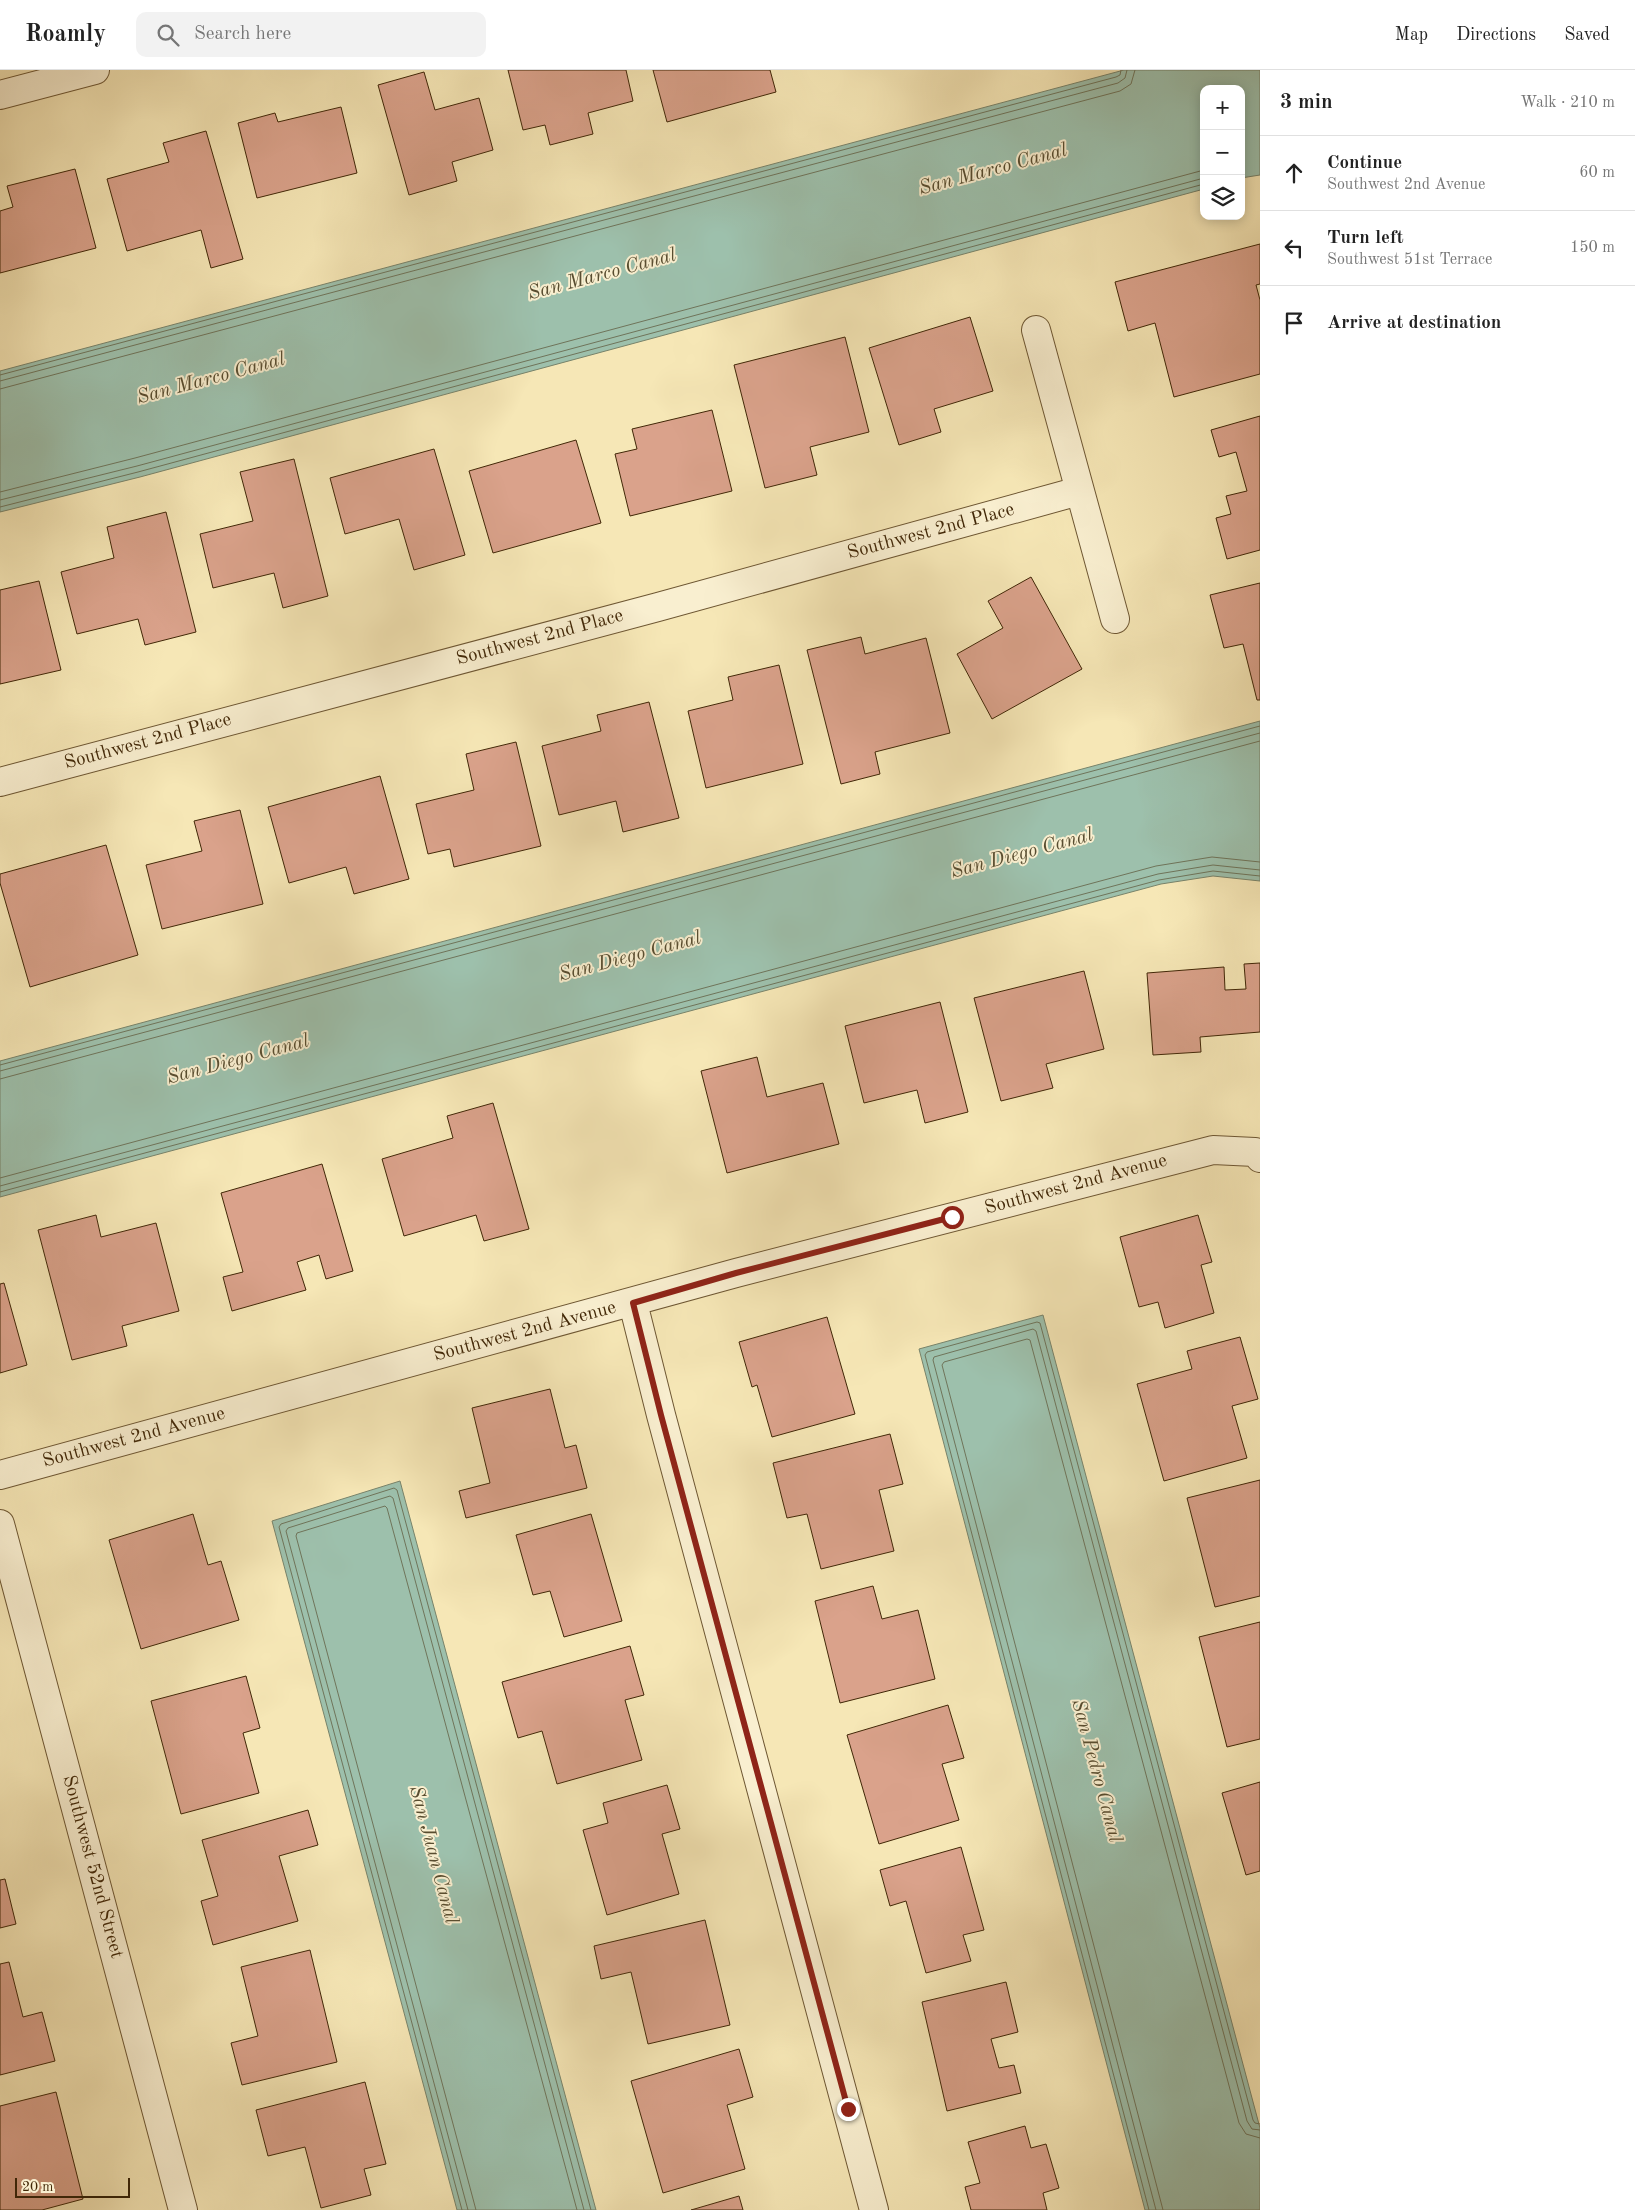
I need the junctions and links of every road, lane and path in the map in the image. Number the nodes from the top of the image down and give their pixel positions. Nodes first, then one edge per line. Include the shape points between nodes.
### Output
1 (94, 70) edge
2 (0, 95) edge
3 (1036, 330) dead end
4 (1079, 491) junction
5 (1115, 619) dead end
6 (0, 782) edge
7 (1258, 1155) edge
8 (633, 1303) junction
9 (0, 1475) edge
10 (0, 1524) edge
11 (183, 2210) edge
12 (874, 2210) edge

1 - 2 street
3 - 4 street
4 - 5 street
4 - 6 street, Southwest 2nd Place
7 - 8 street, Southwest 2nd Avenue via 1213,1150 736,1273
8 - 9 street, Southwest 2nd Avenue
8 - 12 street
10 - 11 street, Southwest 52nd Street

